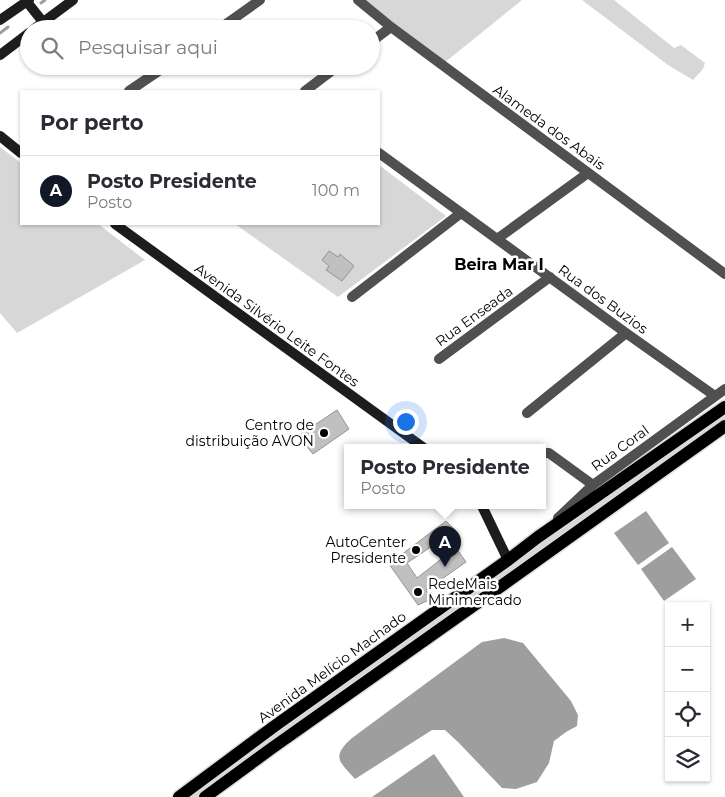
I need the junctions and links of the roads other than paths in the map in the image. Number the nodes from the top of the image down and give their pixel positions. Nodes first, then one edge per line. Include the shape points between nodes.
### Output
1 (73, 0) edge
2 (260, 0) edge
3 (358, 0) edge
4 (28, 1) edge
5 (0, 20) edge
6 (42, 20) edge
7 (46, 20) edge
8 (232, 20) edge
9 (391, 28) junction
10 (380, 36) edge
11 (20, 40) edge
12 (0, 55) edge
13 (155, 75) edge
14 (326, 75) edge
15 (137, 89) edge
16 (305, 90) edge
17 (0, 136) edge
18 (20, 152) edge
19 (380, 154) edge
20 (588, 173) junction
21 (461, 213) junction
22 (116, 225) edge
23 (497, 239) junction
24 (725, 274) edge
25 (550, 277) junction
26 (352, 297) dead end
27 (626, 333) junction
28 (439, 359) dead end
29 (725, 388) edge
30 (715, 396) junction
31 (725, 407) edge
32 (527, 413) dead end
33 (725, 426) edge
34 (418, 444) edge
35 (546, 453) edge
36 (592, 485) junction
37 (483, 509) edge
38 (538, 537) junction
39 (508, 560) junction
40 (179, 797) edge
41 (205, 797) edge

1 - 7 main road
2 - 8 street
3 - 9 street, Alameda dos Abais
4 - 5 main road
4 - 6 main road
9 - 10 street
9 - 20 street, Alameda dos Abais
11 - 12 main road
13 - 15 street
14 - 16 street
17 - 18 main road
19 - 21 street, Rua dos Buzios
20 - 23 street
20 - 24 street, Alameda dos Abais
21 - 23 street, Rua dos Buzios
21 - 26 street
22 - 34 main road, Avenida Silvério Leite Fontes
23 - 25 street, Rua dos Buzios
25 - 27 street, Rua dos Buzios
25 - 28 street, Rua Enseada
27 - 30 street, Rua dos Buzios
27 - 32 street
29 - 30 street, Rua Coral
30 - 36 street, Rua Coral
31 - 38 main road, Avenida Melício Machado
33 - 41 main road
35 - 36 street
36 - 38 street, Rua Coral
37 - 39 main road
38 - 39 main road, Avenida Melício Machado
39 - 40 main road, Avenida Melício Machado

